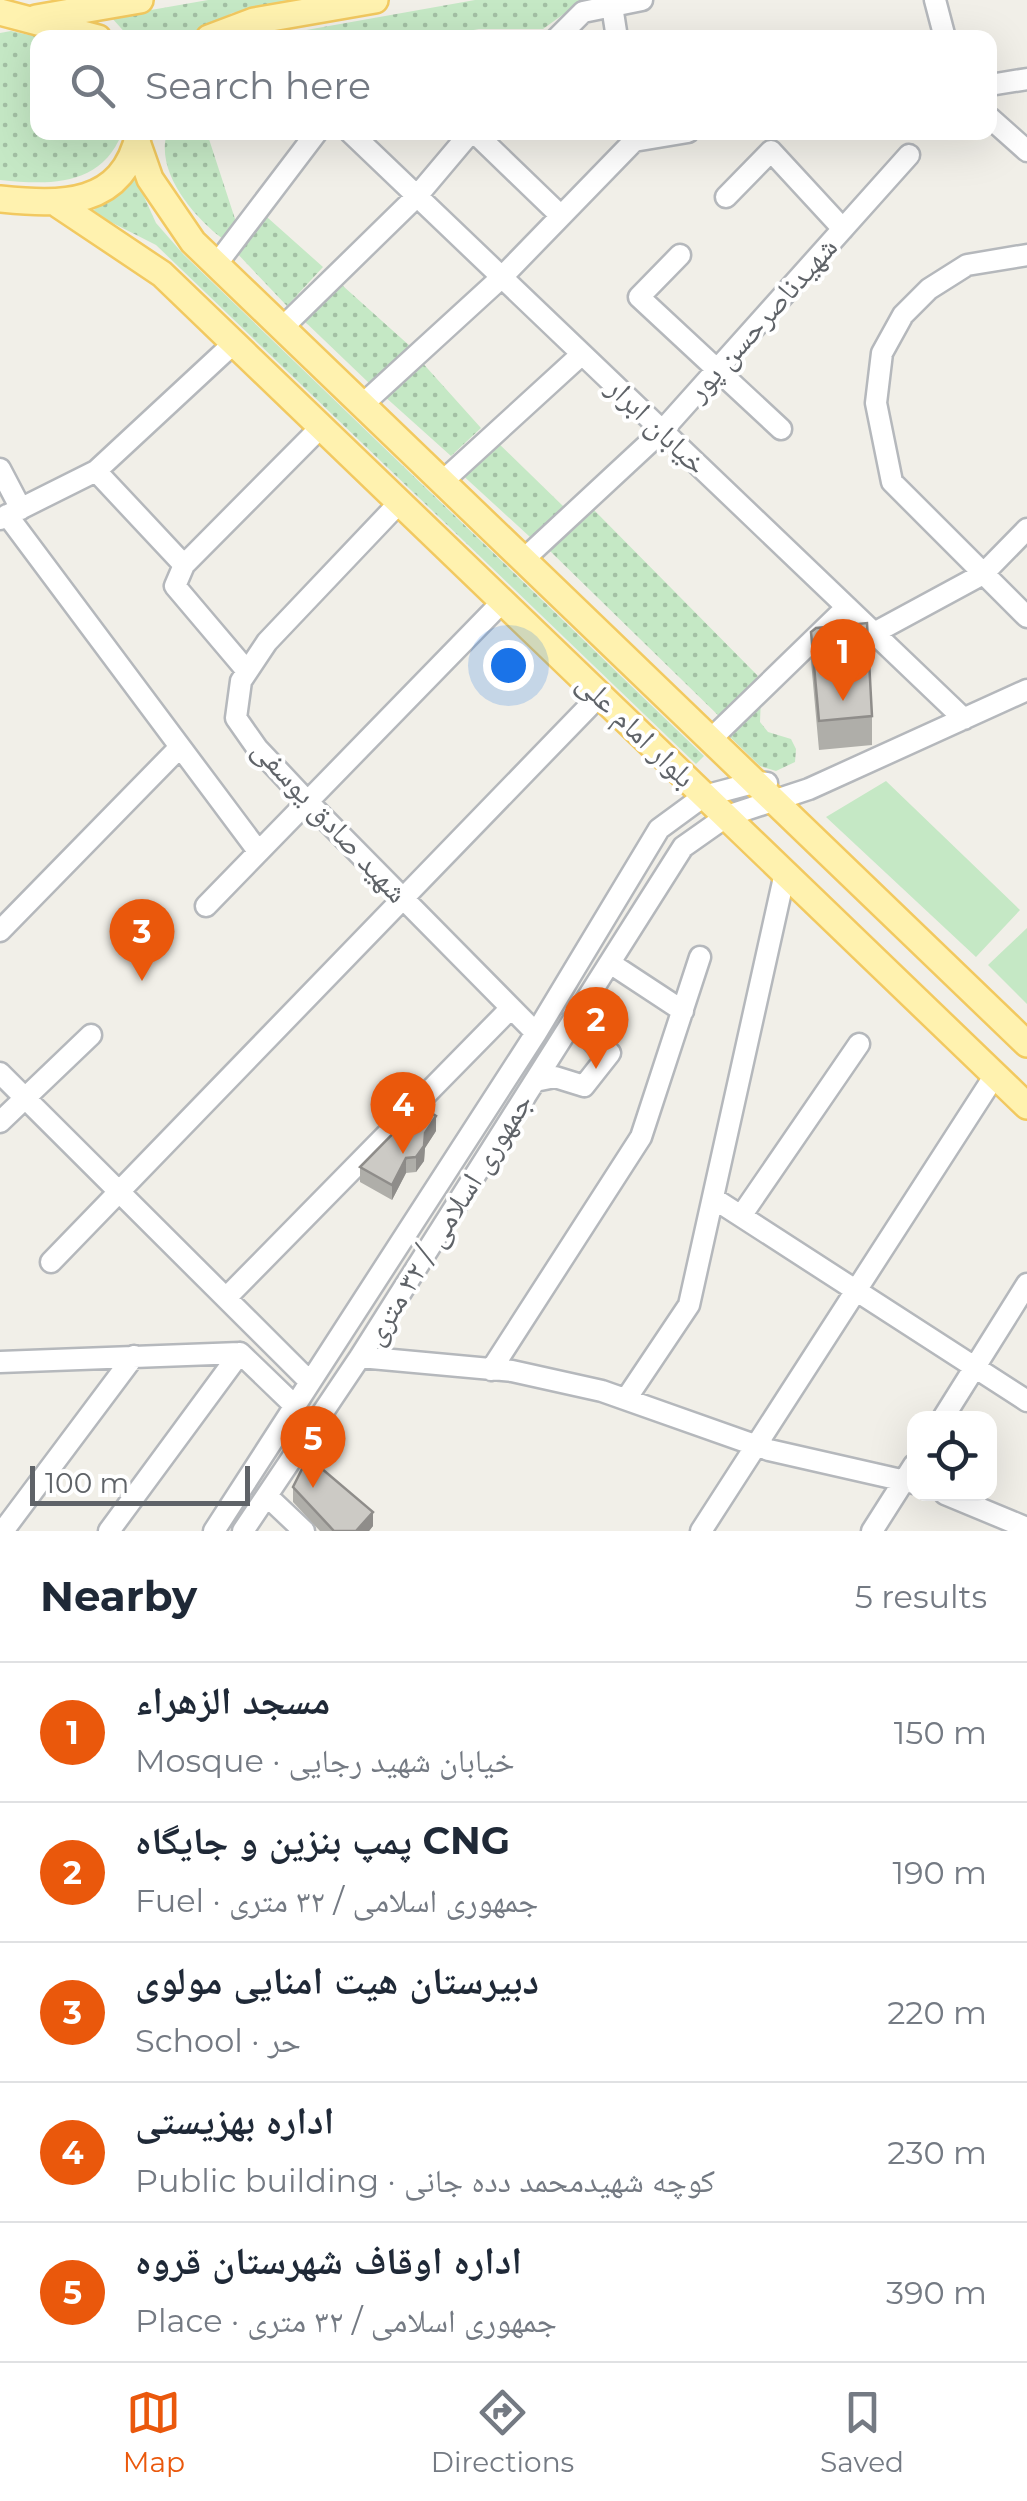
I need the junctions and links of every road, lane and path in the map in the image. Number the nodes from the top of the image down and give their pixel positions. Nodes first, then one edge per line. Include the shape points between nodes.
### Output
1 (140, 0) edge
2 (375, 0) edge
3 (642, 0) edge
4 (936, 0) edge
5 (612, 6) junction
6 (0, 12) edge
7 (36, 18) junction
8 (73, 30) edge
9 (232, 30) edge
10 (565, 30) edge
11 (616, 30) edge
12 (942, 30) edge
13 (1027, 79) edge
14 (997, 84) edge
15 (997, 124) edge
16 (137, 140) edge
17 (139, 140) edge
18 (312, 140) edge
19 (358, 140) edge
20 (466, 140) edge
21 (481, 140) edge
22 (630, 140) edge
23 (1027, 151) edge
24 (909, 155) dead end
25 (417, 196) junction
26 (726, 197) dead end
27 (0, 199) edge
28 (59, 205) junction
29 (561, 216) junction
30 (843, 229) junction
31 (680, 254) dead end
32 (1027, 255) edge
33 (216, 264) junction
34 (502, 277) junction
35 (282, 328) junction
36 (234, 343) junction
37 (582, 354) junction
38 (718, 368) junction
39 (362, 405) junction
40 (321, 427) junction
41 (781, 429) dead end
42 (662, 431) junction
43 (0, 470) edge
44 (96, 472) junction
45 (442, 482) junction
46 (400, 502) junction
47 (9, 514) edge
48 (1027, 529) edge
49 (522, 560) junction
50 (184, 565) junction
51 (983, 574) junction
52 (502, 602) junction
53 (846, 606) junction
54 (1027, 617) edge
55 (874, 633) junction
56 (248, 671) junction
57 (1027, 690) edge
58 (600, 696) junction
59 (964, 719) junction
60 (710, 740) junction
61 (180, 747) junction
62 (766, 790) junction
63 (704, 796) junction
64 (306, 800) junction
65 (727, 816) junction
66 (258, 851) junction
67 (785, 873) junction
68 (404, 899) junction
69 (206, 906) dead end
70 (0, 931) edge
71 (700, 957) dead end
72 (610, 963) junction
73 (510, 1009) junction
74 (683, 1010) junction
75 (573, 1020) junction
76 (536, 1032) junction
77 (91, 1036) dead end
78 (859, 1044) dead end
79 (1027, 1044) edge
80 (0, 1073) edge
81 (996, 1075) junction
82 (535, 1080) junction
83 (25, 1098) junction
84 (1027, 1106) edge
85 (0, 1122) edge
86 (119, 1192) junction
87 (712, 1198) junction
88 (741, 1216) junction
89 (52, 1262) dead end
90 (1027, 1284) edge
91 (856, 1291) junction
92 (226, 1298) junction
93 (240, 1352) junction
94 (134, 1356) junction
95 (360, 1357) junction
96 (1, 1363) edge
97 (974, 1367) junction
98 (491, 1370) junction
99 (310, 1382) junction
100 (626, 1399) junction
101 (1027, 1402) edge
102 (295, 1406) junction
103 (947, 1411) edge
104 (756, 1445) junction
105 (907, 1475) edge
106 (907, 1482) edge
107 (267, 1496) junction
108 (957, 1501) edge
109 (219, 1524) edge
110 (996, 1524) edge
111 (1027, 1528) edge
112 (244, 1530) edge
113 (2, 1531) edge
114 (109, 1531) edge
115 (304, 1531) edge
116 (701, 1531) edge
117 (872, 1531) edge

1 - 7 main road
2 - 9 main road
3 - 5 street
4 - 12 street
5 - 10 street via 583,12
5 - 11 street
6 - 7 main road
7 - 8 main road
13 - 14 street
15 - 23 street
16 - 28 main road via 99,192
17 - 33 main road, بلوار امام علی via 169,212
18 - 33 street
19 - 25 street, خیابان ابرار
20 - 25 street
21 - 29 street
22 - 29 street
24 - 30 street, شهیدناصرحسن پور
25 - 34 street, خیابان ابرار
25 - 35 street
26 - 30 street via 771,151
27 - 28 main road
28 - 36 main road, بلوار امام علی via 162,274
29 - 34 street
30 - 38 street, شهیدناصرحسن پور
31 - 38 street via 639,297
32 - 51 street via 967,264 930,288 903,315 882,352 876,402 892,482
33 - 35 main road, بلوار امام علی
34 - 37 street, خیابان ابرار
34 - 39 street
35 - 39 main road, بلوار امام علی
36 - 40 main road, بلوار امام علی
36 - 44 street
37 - 42 street, خیابان ابرار
37 - 45 street
38 - 41 street
38 - 42 street, شهیدناصرحسن پور
39 - 45 main road, بلوار امام علی
40 - 46 main road, بلوار امام علی
40 - 50 street
42 - 49 street, شهیدناصرحسن پور
42 - 53 street, خیابان ابرار
43 - 47 street
44 - 47 street
44 - 50 street
45 - 49 main road, بلوار امام علی
46 - 52 main road, بلوار امام علی
46 - 56 street, شهید صادق یوسفی
47 - 61 street
48 - 51 street
49 - 60 main road, بلوار امام علی
50 - 56 street via 175,586
51 - 54 street
51 - 55 street
52 - 58 main road, بلوار امام علی
52 - 64 street
53 - 55 street, خیابان ابرار
53 - 60 street
55 - 59 street, خیابان ابرار
56 - 64 street, شهید صادق یوسفی via 236,718
57 - 59 street
58 - 63 main road, بلوار امام علی
58 - 68 street
59 - 62 street via 809,789
60 - 62 main road, بلوار امام علی
61 - 66 street
61 - 70 street
62 - 63 street, جمهوری اسلامی / ۳۲ متری
62 - 65 street, جمهوری اسلامی / ۳۲ متری
62 - 79 main road, بلوار امام علی
63 - 65 main road, بلوار امام علی
63 - 76 street, جمهوری اسلامی / ۳۲ متری via 659,830
64 - 66 street
64 - 68 street, شهید صادق یوسفی
65 - 67 main road, بلوار امام علی
65 - 72 street, جمهوری اسلامی / ۳۲ متری via 683,847
66 - 69 street
67 - 81 main road, بلوار امام علی
67 - 87 street
68 - 73 street, شهید صادق یوسفی
68 - 86 street
71 - 74 street
72 - 74 street
72 - 75 street, جمهوری اسلامی / ۳۲ متری
73 - 76 street, شهید صادق یوسفی
73 - 92 street
74 - 98 street via 641,1137
75 - 82 street, جمهوری اسلامی / ۳۲ متری
75 - 82 street via 610,1053 584,1086 555,1077
76 - 99 street, جمهوری اسلامی / ۳۲ متری
77 - 83 street
78 - 88 street
80 - 83 street
81 - 84 main road, بلوار امام علی
81 - 91 street
82 - 95 street, جمهوری اسلامی / ۳۲ متری
83 - 85 street
83 - 86 street
86 - 89 street
86 - 92 street
87 - 88 street
87 - 100 street via 689,1306
88 - 91 street
90 - 97 street
91 - 97 street
91 - 104 street
92 - 99 street
93 - 94 street
93 - 102 street
93 - 114 street
94 - 96 street
94 - 113 street
95 - 98 street
95 - 107 street, جمهوری اسلامی / ۳۲ متری
97 - 101 street
97 - 103 street
98 - 100 street
99 - 102 street, جمهوری اسلامی / ۳۲ متری
100 - 104 street
102 - 109 street, جمهوری اسلامی / ۳۲ متری
104 - 105 street
104 - 116 street
106 - 117 street
107 - 112 street, جمهوری اسلامی / ۳۲ متری
107 - 115 street
108 - 110 street
109 - 112 street
110 - 111 street

